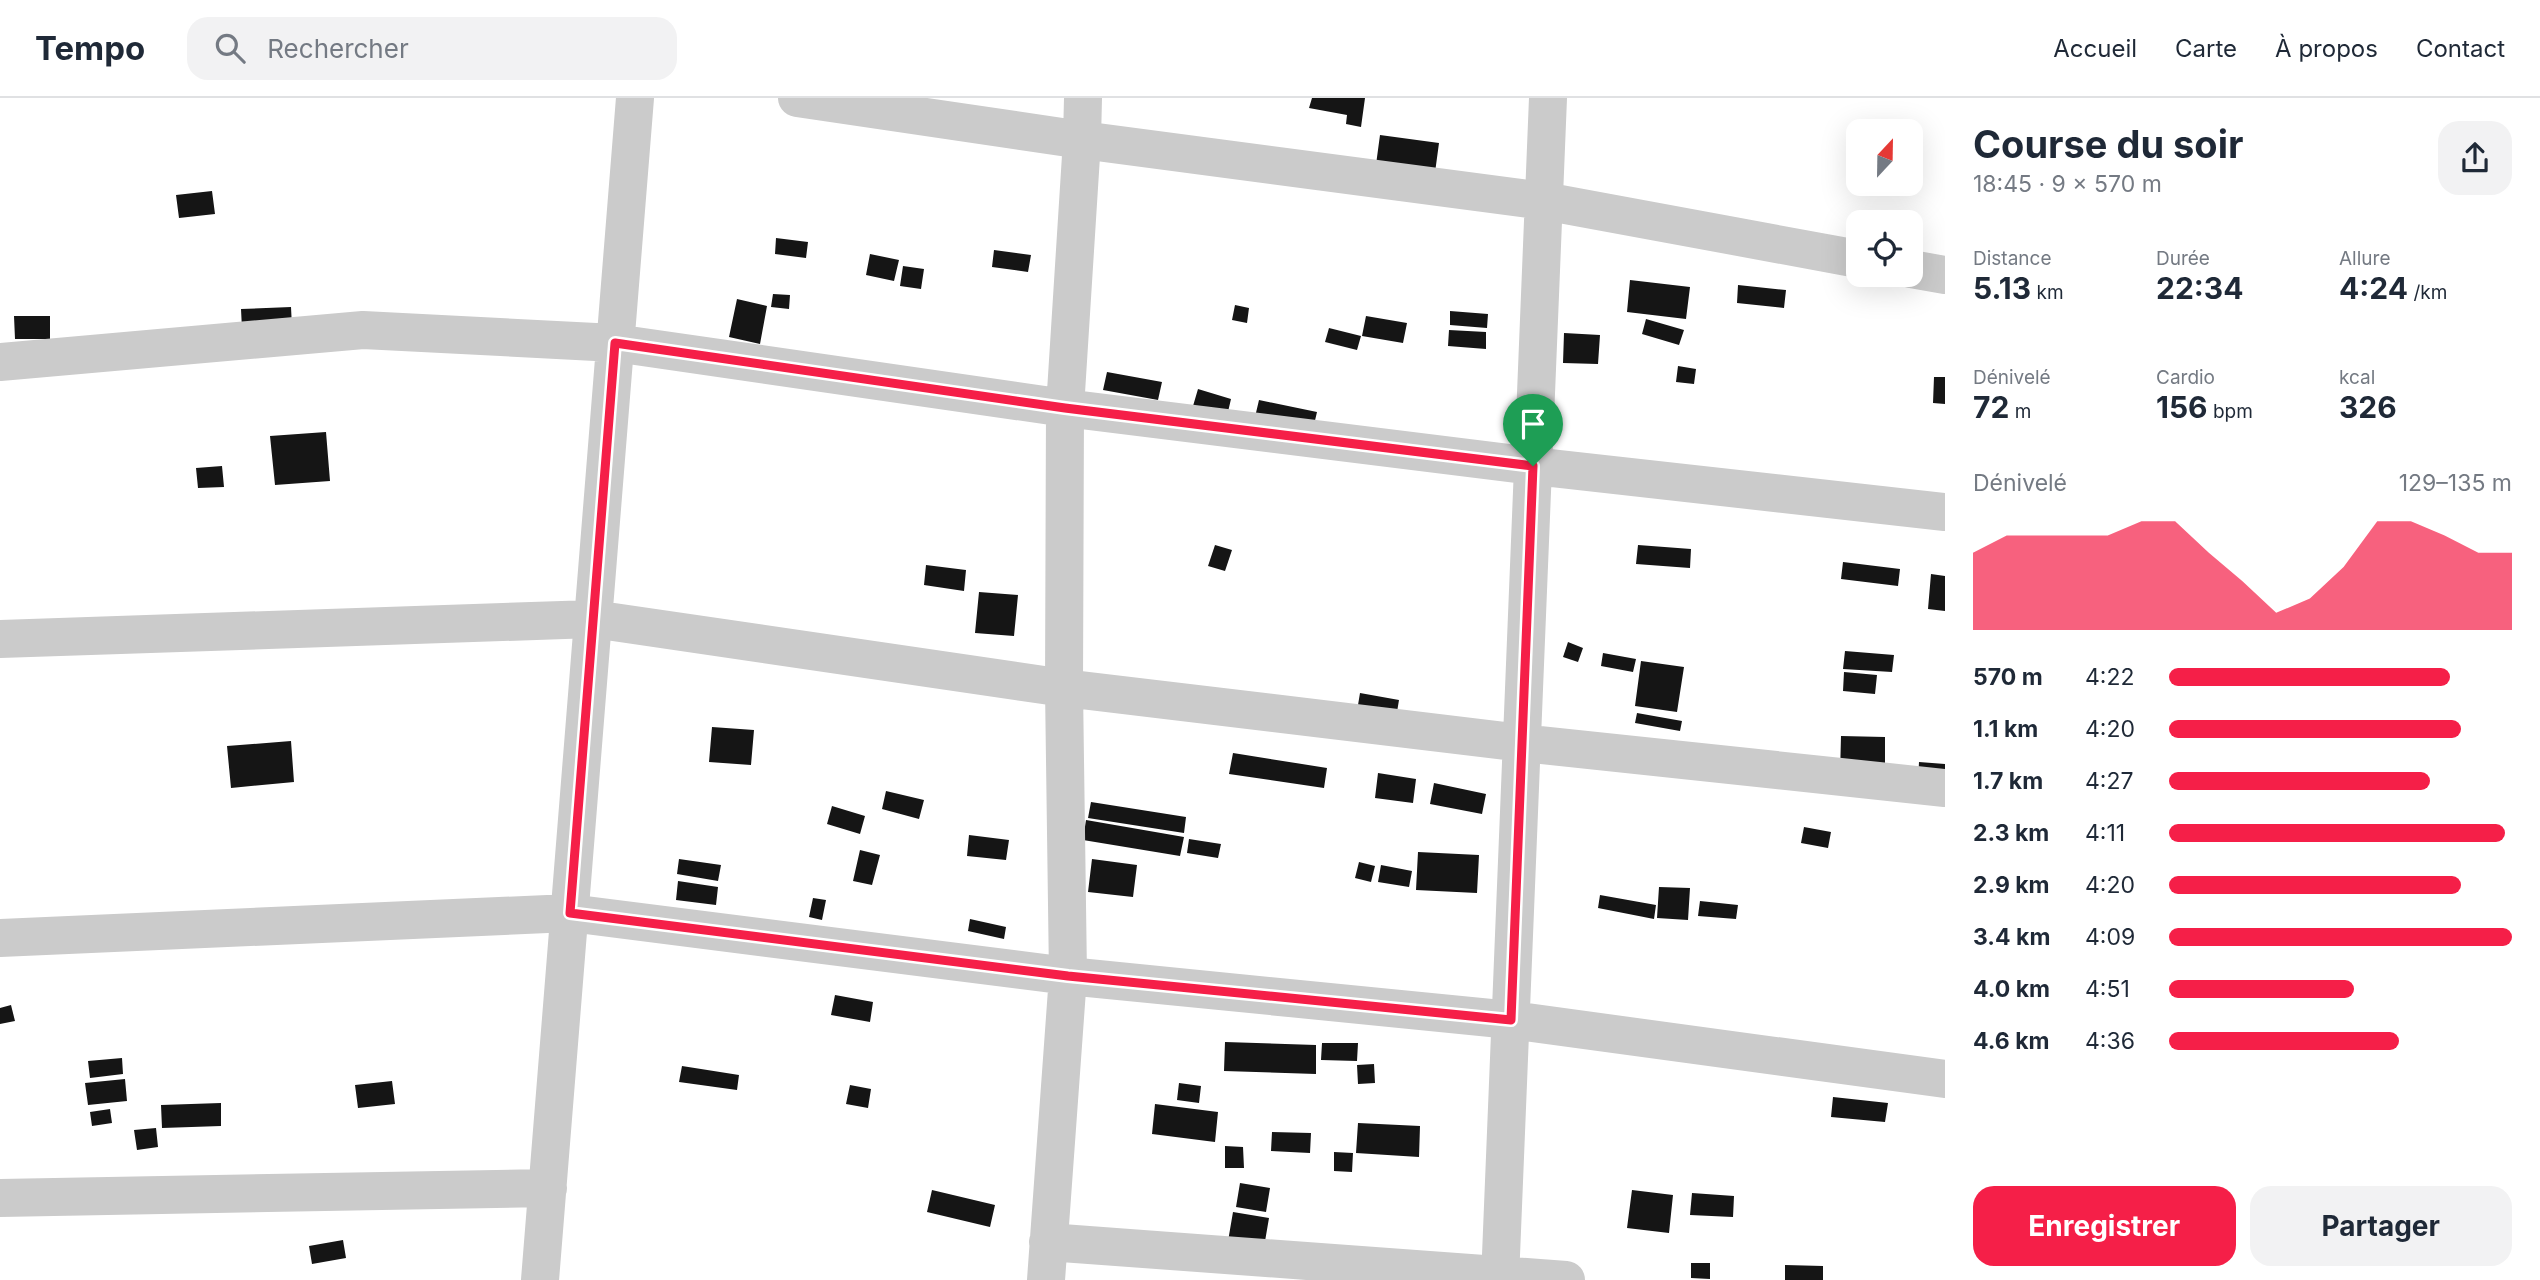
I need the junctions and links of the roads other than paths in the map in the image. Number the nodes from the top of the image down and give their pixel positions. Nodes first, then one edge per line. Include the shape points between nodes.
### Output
1 (635, 98) edge
2 (797, 98) edge
3 (1083, 98) edge
4 (1548, 98) edge
5 (1082, 140) junction
6 (1544, 201) junction
7 (1846, 257) edge
8 (1923, 271) edge
9 (1945, 275) edge
10 (615, 343) junction
11 (0, 362) edge
12 (1065, 408) junction
13 (1533, 466) junction
14 (1945, 512) edge
15 (593, 619) junction
16 (0, 639) edge
17 (1065, 688) junction
18 (1522, 743) junction
19 (1945, 788) edge
20 (570, 913) junction
21 (0, 938) edge
22 (1068, 976) junction
23 (1511, 1020) junction
24 (1945, 1079) edge
25 (548, 1188) junction
26 (0, 1198) edge
27 (1048, 1242) junction
28 (1501, 1278) edge
29 (540, 1280) edge
30 (1046, 1280) edge
31 (1566, 1280) edge

1 - 10 street
2 - 5 street
3 - 5 street
4 - 6 street
5 - 6 street
5 - 12 street
6 - 7 street
6 - 13 street
8 - 9 street
10 - 11 street via 363,330
10 - 12 street
10 - 15 street
12 - 13 street
12 - 17 street
13 - 14 street
13 - 18 street
15 - 16 street
15 - 17 street
15 - 20 street
17 - 18 street
17 - 22 street
18 - 19 street
18 - 23 street
20 - 21 street
20 - 22 street
20 - 25 street
22 - 23 street
22 - 27 street
23 - 24 street
23 - 28 street
25 - 26 street
25 - 29 street
27 - 28 street
27 - 30 street
28 - 31 street

